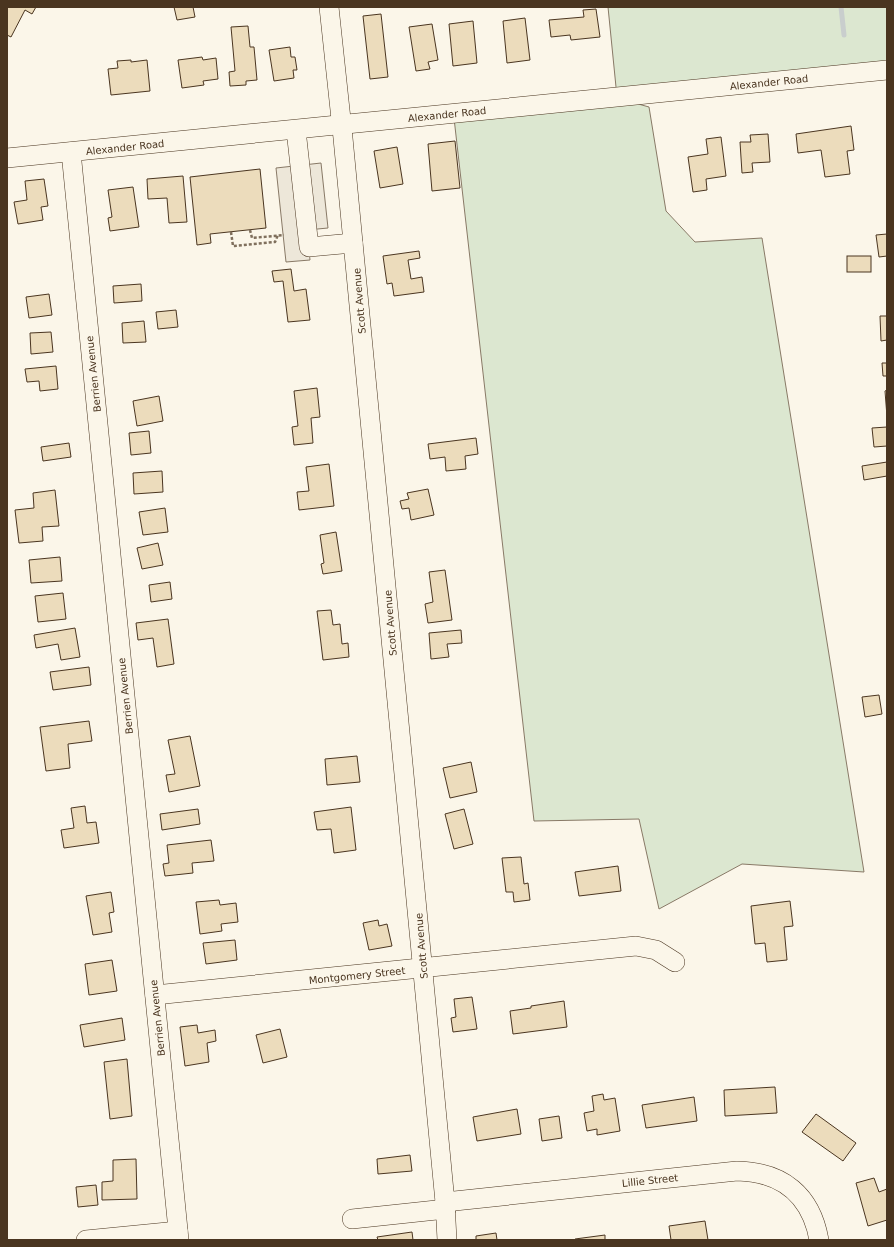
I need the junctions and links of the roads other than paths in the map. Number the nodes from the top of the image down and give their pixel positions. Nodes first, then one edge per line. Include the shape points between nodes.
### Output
1 (329, 7) edge
2 (887, 70) edge
3 (342, 125) junction
4 (296, 130) junction
5 (71, 152) junction
6 (7, 158) edge
7 (353, 243) junction
8 (675, 962) dead end
9 (423, 968) junction
10 (155, 995) junction
11 (445, 1205) junction
12 (352, 1219) dead end
13 (178, 1235) edge
14 (86, 1240) edge
15 (447, 1240) edge
16 (819, 1240) edge

1 - 3 street, Scott Avenue
2 - 3 street, Alexander Road
3 - 4 street, Alexander Road
3 - 7 street, Scott Avenue
4 - 5 street, Alexander Road
4 - 7 street via 309,247
5 - 6 street, Alexander Road
5 - 10 street, Berrien Avenue
7 - 9 street, Scott Avenue
8 - 9 street, Montgomery Street via 656,950 636,946
9 - 10 street, Montgomery Street
9 - 11 street, Scott Avenue
10 - 13 street, Berrien Avenue
11 - 12 street, Lillie Street
11 - 15 street, Scott Avenue
11 - 16 street, Lillie Street via 737,1171 753,1172 783,1182 797,1193 816,1225
13 - 14 street

